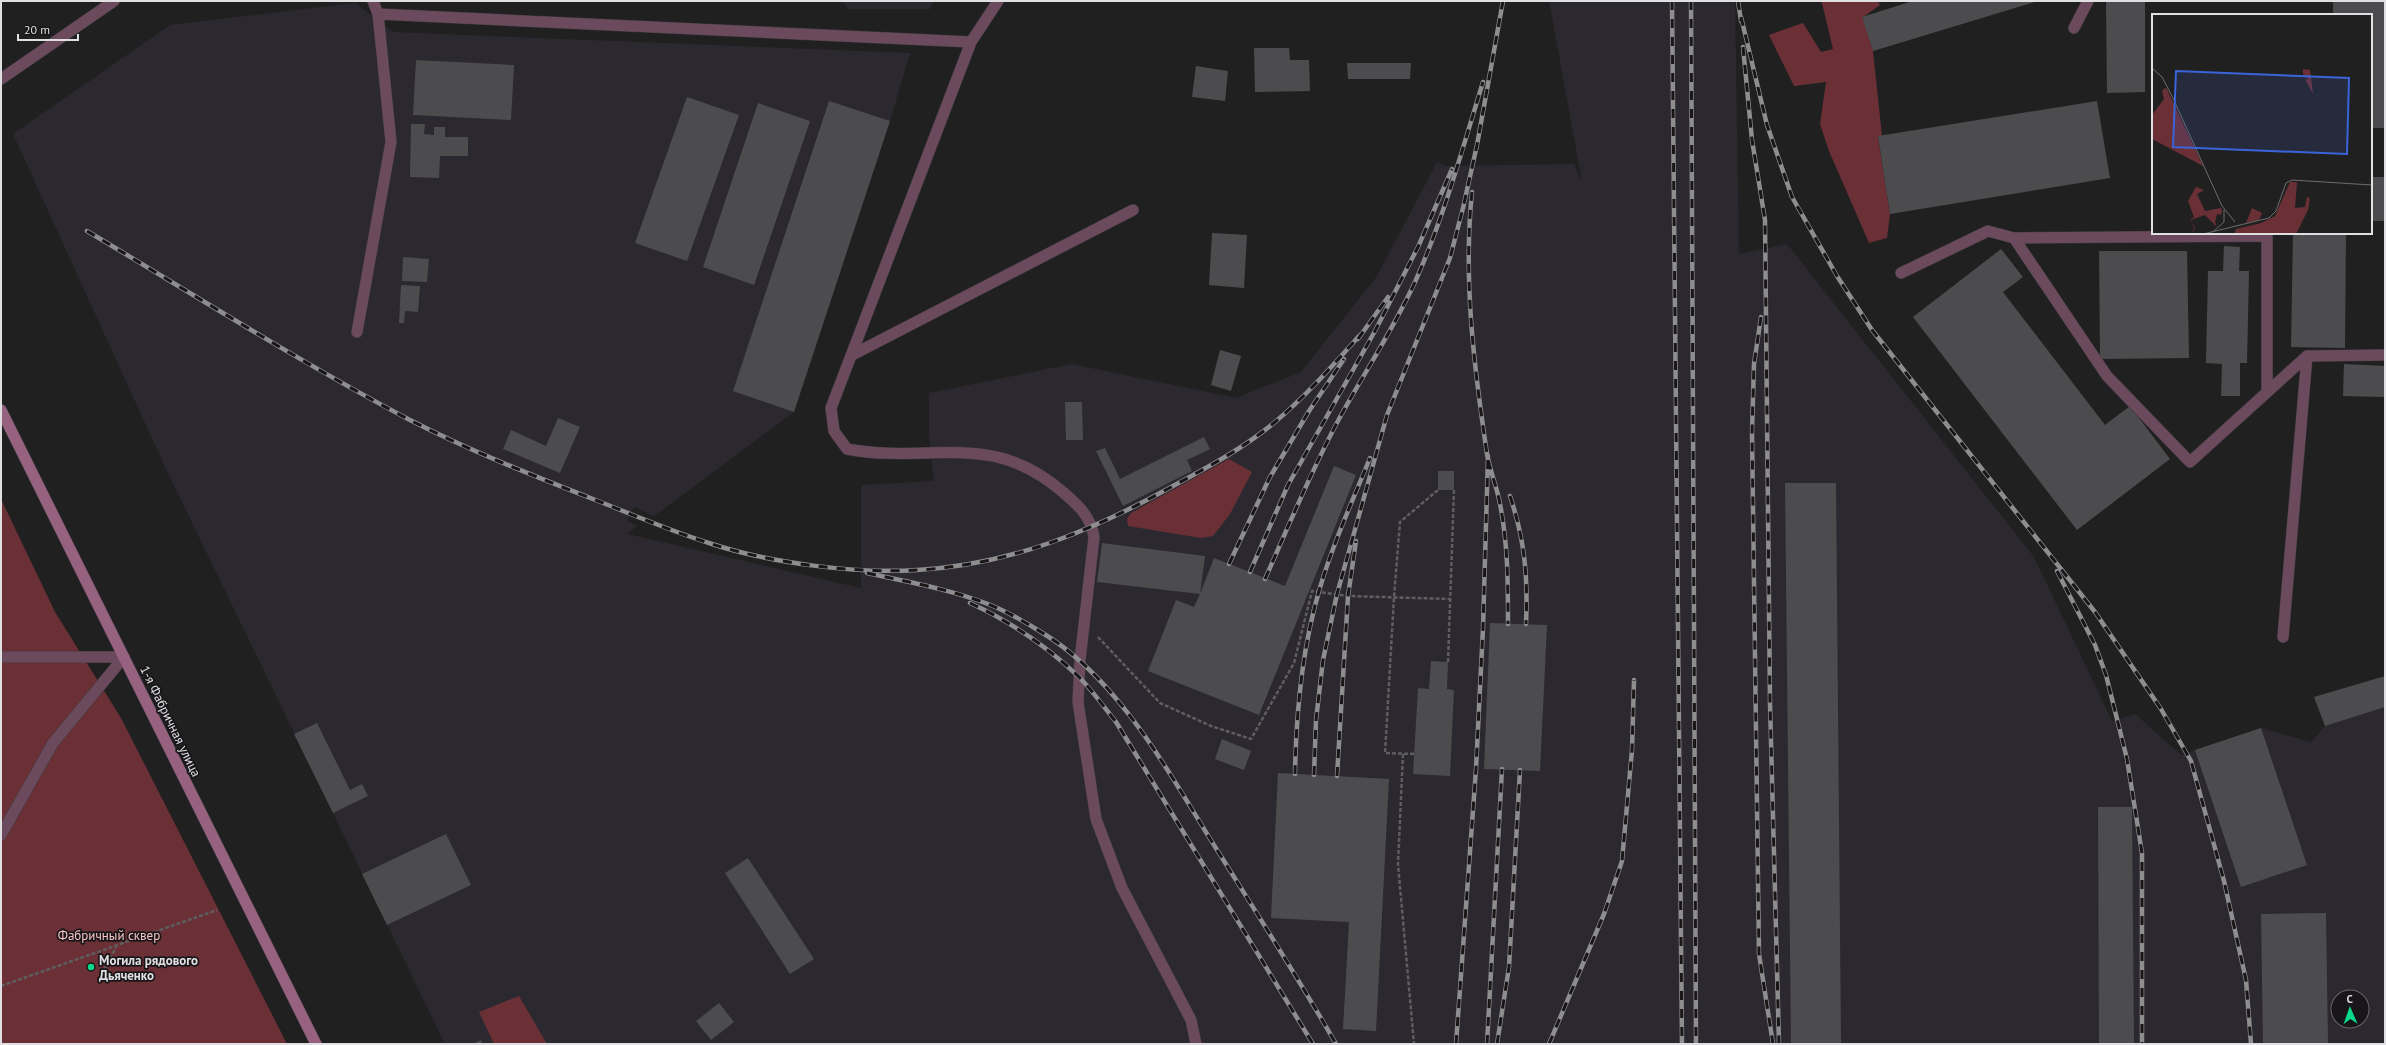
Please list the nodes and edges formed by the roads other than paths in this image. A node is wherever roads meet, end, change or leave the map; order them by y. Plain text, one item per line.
1 (373, 1) edge
2 (998, 1) edge
3 (2088, 1) edge
4 (107, 3) edge
5 (378, 14) junction
6 (2074, 28) dead end
7 (970, 42) junction
8 (1, 79) edge
9 (1133, 210) dead end
10 (2014, 238) junction
11 (1901, 273) dead end
12 (357, 332) dead end
13 (852, 355) junction
14 (2385, 355) edge
15 (2306, 356) junction
16 (2267, 392) junction
17 (1, 410) edge
18 (2283, 637) dead end
19 (1, 657) edge
20 (124, 658) junction
21 (1, 835) edge
22 (316, 1044) edge
23 (1196, 1044) edge

1 - 5 street
2 - 7 street
3 - 6 street
4 - 8 street
5 - 7 street
5 - 12 street
7 - 13 street
9 - 13 street
10 - 11 street
10 - 16 street
10 - 16 street
13 - 23 street
14 - 15 street
15 - 16 street
15 - 18 street
17 - 20 main road, 1-я Фабричная улица
19 - 20 street
20 - 21 street
20 - 22 main road, 1-я Фабричная улица

